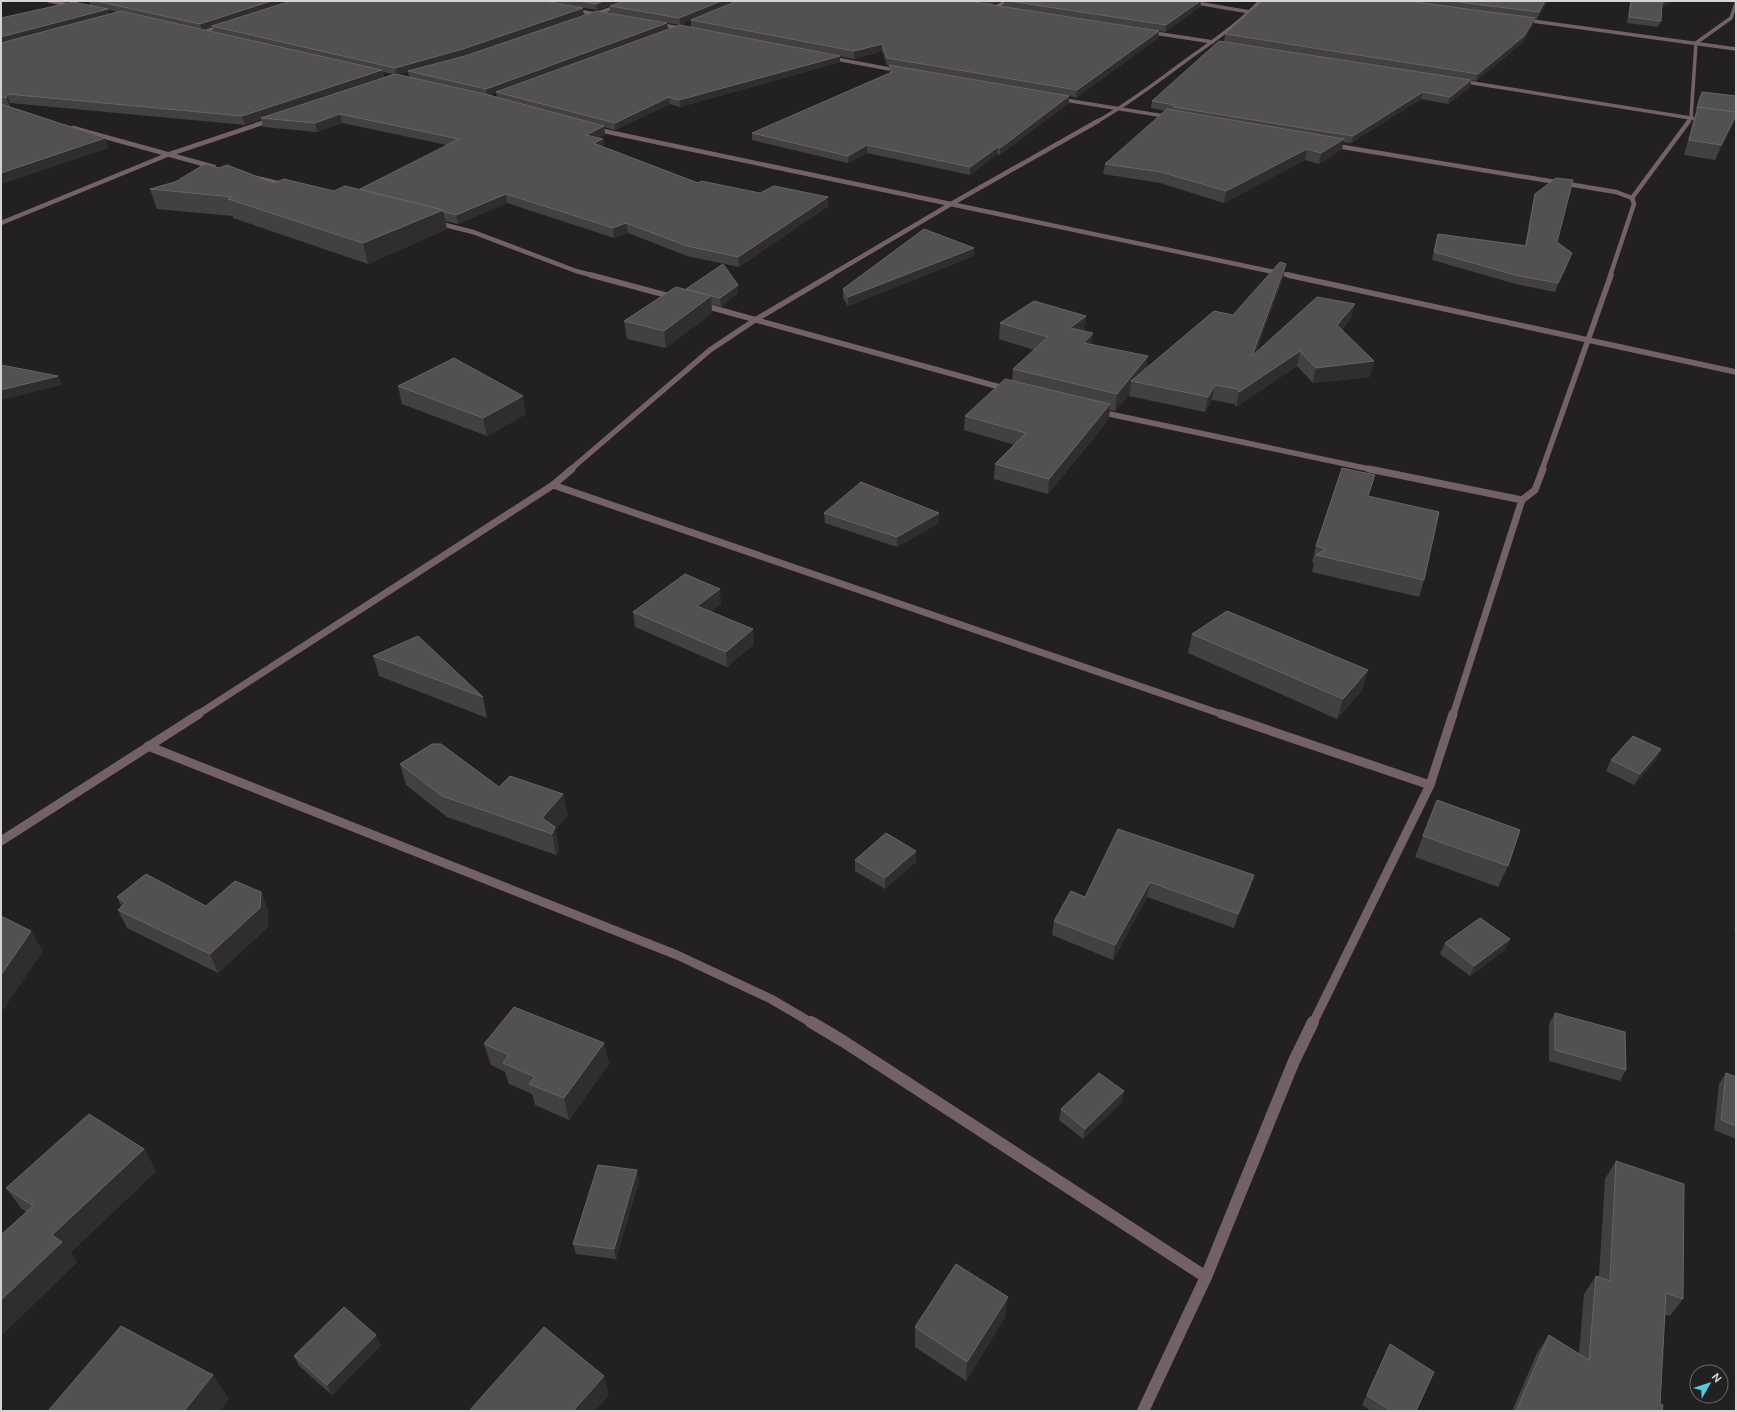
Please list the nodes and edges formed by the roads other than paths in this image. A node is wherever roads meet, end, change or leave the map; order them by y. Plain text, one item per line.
1 (49, 1) edge
2 (634, 1) edge
3 (1007, 1) edge
4 (1185, 1) edge
5 (1260, 1) edge
6 (1736, 3) edge
7 (79, 7) edge
8 (987, 7) edge
9 (564, 8) edge
10 (994, 8) junction
11 (1002, 9) edge
12 (1250, 12) junction
13 (596, 14) junction
14 (603, 15) edge
15 (581, 19) edge
16 (1522, 20) edge
17 (649, 23) edge
18 (228, 25) edge
19 (688, 27) edge
20 (221, 28) junction
21 (680, 28) junction
22 (673, 31) edge
23 (1142, 31) edge
24 (201, 34) junction
25 (208, 36) edge
26 (1212, 42) junction
27 (1220, 43) edge
28 (1696, 43) junction
29 (1736, 49) edge
30 (828, 58) edge
31 (905, 72) edge
32 (1456, 81) edge
33 (1050, 97) edge
34 (1120, 109) junction
35 (281, 117) edge
36 (1175, 118) edge
37 (1691, 118) junction
38 (1706, 120) edge
39 (69, 127) edge
40 (587, 128) edge
41 (1323, 143) edge
42 (167, 155) junction
43 (221, 169) edge
44 (251, 176) edge
45 (290, 186) edge
46 (1632, 198) junction
47 (951, 204) junction
48 (427, 220) edge
49 (1, 223) edge
50 (680, 299) edge
51 (695, 303) edge
52 (755, 320) junction
53 (1589, 341) junction
54 (1736, 372) edge
55 (1011, 390) edge
56 (1096, 411) edge
57 (553, 485) junction
58 (1522, 500) junction
59 (148, 746) junction
60 (1430, 785) junction
61 (1, 841) edge
62 (1206, 1277) junction
63 (1143, 1411) edge

1 - 7 street
2 - 13 street
3 - 10 street
4 - 12 street
5 - 12 street
6 - 28 street
8 - 10 street
9 - 13 street
10 - 11 street
12 - 26 street
13 - 14 street
13 - 15 street
16 - 28 street
17 - 21 street
18 - 20 street
19 - 21 street
20 - 24 street
20 - 24 street
21 - 22 street
23 - 26 street
24 - 25 street
26 - 27 street
26 - 34 street
28 - 29 street
28 - 37 street
30 - 31 street
32 - 37 street
33 - 34 street
34 - 36 street
34 - 47 street
35 - 42 street
37 - 38 street
37 - 46 street
39 - 42 street
40 - 47 street
41 - 46 street
42 - 43 street
42 - 49 street
44 - 45 street
46 - 53 street
47 - 52 street
47 - 53 street
48 - 50 street
51 - 52 street
52 - 55 street
52 - 57 street
53 - 54 street
53 - 58 street
56 - 58 street
57 - 59 street
57 - 60 street
58 - 60 street
59 - 61 street
59 - 62 street
60 - 62 street
62 - 63 street

